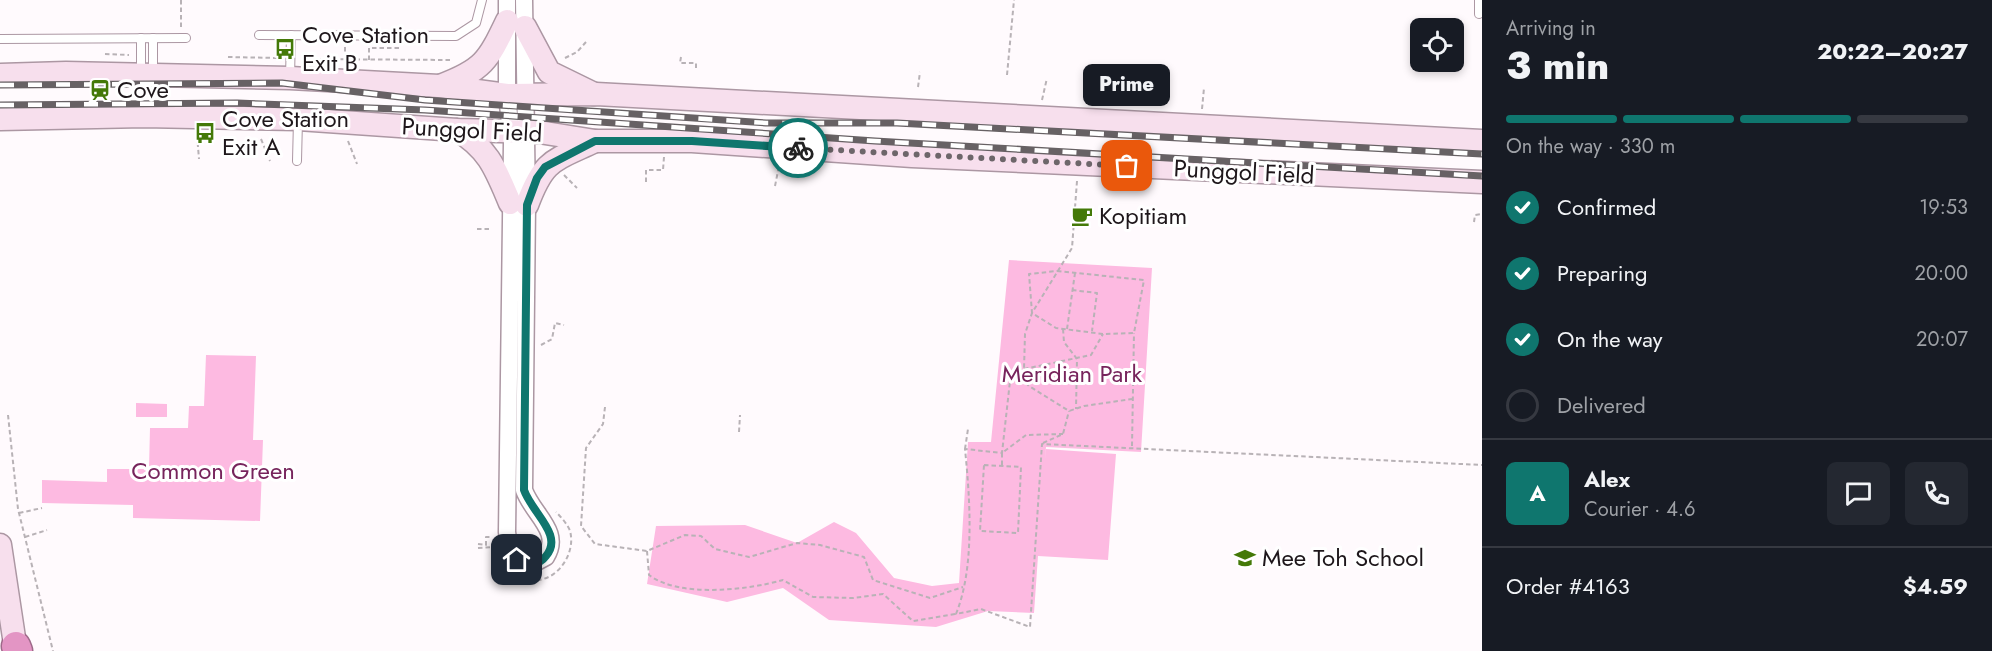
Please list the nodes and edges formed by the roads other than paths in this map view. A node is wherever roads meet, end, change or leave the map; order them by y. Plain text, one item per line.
1 (482, 0) edge
2 (524, 0) edge
3 (1479, 0) edge
4 (1479, 14) dead end
5 (513, 16) edge
6 (259, 35) dead end
7 (291, 35) junction
8 (141, 38) junction
9 (153, 38) junction
10 (184, 38) road end
11 (0, 39) edge
12 (145, 68) junction
13 (290, 68) junction
14 (0, 75) edge
15 (439, 86) junction
16 (596, 94) junction
17 (516, 96) junction
18 (298, 119) junction
19 (1, 120) edge
20 (457, 130) junction
21 (518, 131) junction
22 (595, 141) junction
23 (1482, 141) edge
24 (297, 161) dead end
25 (1482, 182) edge
26 (519, 204) junction
27 (0, 545) edge
28 (17, 649) edge

1 - 7 lane
2 - 5 street
3 - 4 lane
5 - 15 street
5 - 16 street
5 - 17 street
6 - 7 lane
7 - 13 lane
8 - 9 lane
8 - 11 lane
8 - 12 lane
9 - 10 lane
9 - 12 lane
12 - 13 street, Punggol Field
12 - 14 street, Punggol Field
13 - 15 street, Punggol Field
15 - 17 street, Punggol Field
16 - 17 street, Punggol Field
16 - 23 street, Punggol Field
17 - 21 street
18 - 19 street, Punggol Field
18 - 20 street, Punggol Field
18 - 24 lane
20 - 21 street, Punggol Field
20 - 26 street
21 - 22 street, Punggol Field
21 - 26 street
22 - 25 street, Punggol Field
22 - 26 street
26 - 26 street
27 - 28 street

